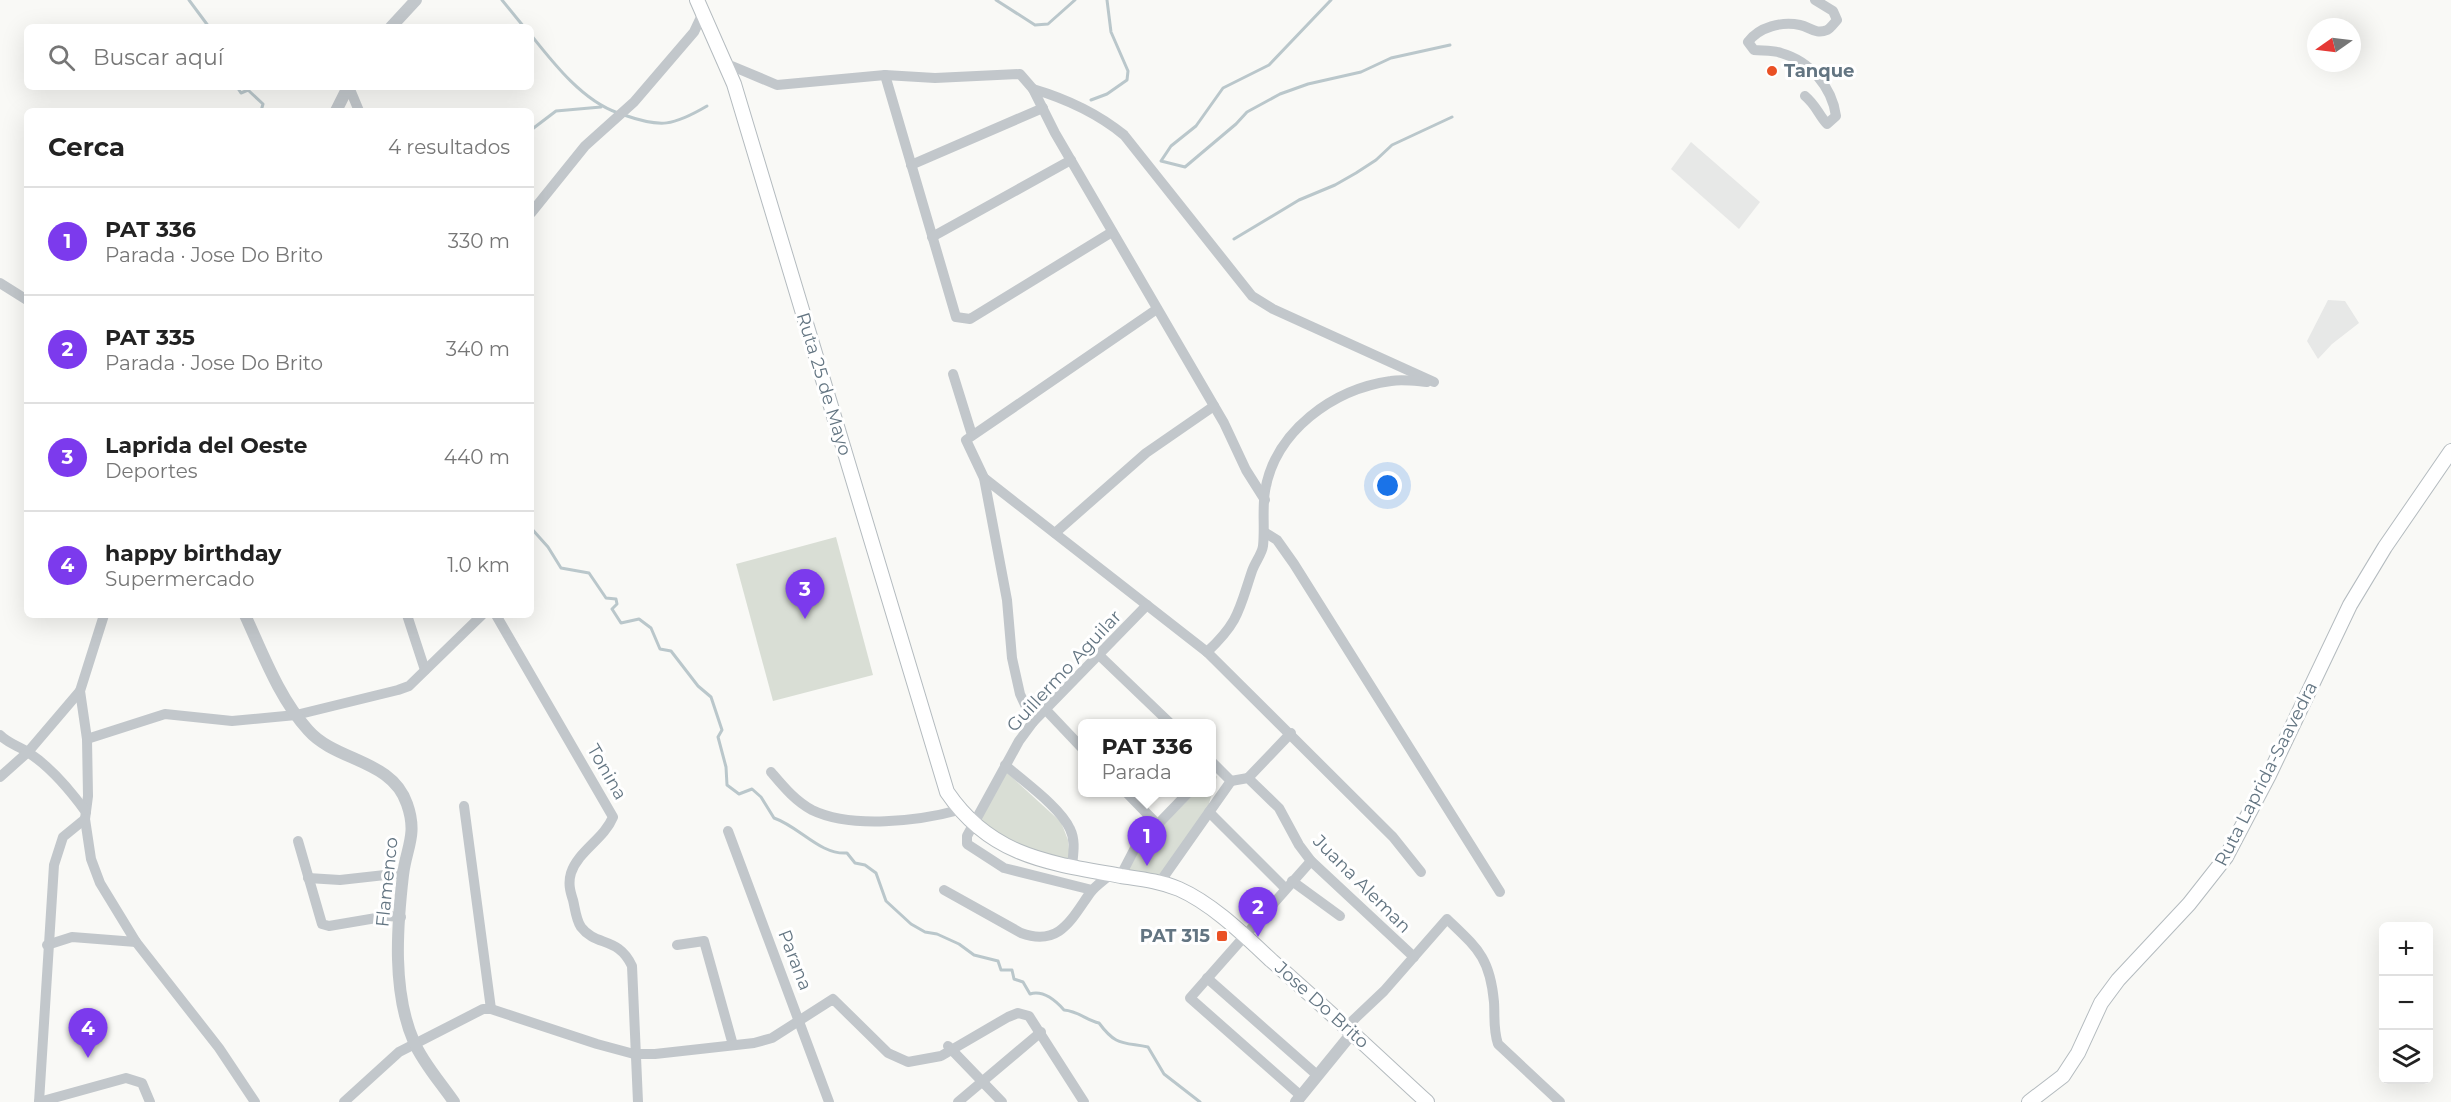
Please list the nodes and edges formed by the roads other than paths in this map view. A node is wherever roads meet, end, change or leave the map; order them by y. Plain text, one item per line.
1 (416, 0) edge
2 (1815, 0) edge
3 (700, 6) edge
4 (394, 24) edge
5 (727, 64) junction
6 (885, 75) junction
7 (1033, 89) junction
8 (347, 90) edge
9 (350, 90) edge
10 (1805, 96) dead end
11 (338, 108) edge
12 (358, 108) edge
13 (1043, 108) junction
14 (1071, 160) junction
15 (911, 165) junction
16 (534, 209) edge
17 (1112, 232) junction
18 (932, 237) junction
19 (0, 284) edge
20 (24, 298) edge
21 (1157, 309) junction
22 (953, 374) dead end
23 (1214, 406) junction
24 (972, 435) junction
25 (2451, 451) edge
26 (984, 478) junction
27 (1265, 500) junction
28 (1264, 532) junction
29 (1055, 533) junction
30 (1147, 605) junction
31 (103, 618) edge
32 (247, 618) edge
33 (408, 618) edge
34 (479, 618) edge
35 (498, 618) edge
36 (1207, 652) junction
37 (1100, 656) junction
38 (425, 670) junction
39 (80, 691) junction
40 (1046, 710) junction
41 (296, 715) junction
42 (1167, 719) edge
43 (1033, 722) junction
44 (1291, 733) junction
45 (0, 735) edge
46 (87, 739) junction
47 (1078, 743) edge
48 (28, 752) junction
49 (1005, 765) junction
50 (1216, 768) edge
51 (771, 772) dead end
52 (940, 772) joint
53 (0, 777) edge
54 (1248, 778) junction
55 (1231, 781) junction
56 (1131, 797) edge
57 (1184, 797) edge
58 (464, 806) dead end
59 (959, 810) junction
60 (1209, 812) junction
61 (85, 815) junction
62 (972, 824) junction
63 (1158, 825) junction
64 (728, 831) dead end
65 (298, 840) dead end
66 (1311, 861) junction
67 (1072, 867) junction
68 (1421, 872) dead end
69 (403, 873) junction
70 (1116, 875) junction
71 (308, 878) junction
72 (1160, 882) junction
73 (1288, 885) junction
74 (944, 890) dead end
75 (1092, 890) junction
76 (1500, 892) dead end
77 (1340, 916) dead end
78 (401, 917) junction
79 (1244, 935) junction
80 (136, 942) junction
81 (47, 945) junction
82 (677, 945) dead end
83 (1414, 957) junction
84 (1207, 978) junction
85 (491, 1010) junction
86 (801, 1021) junction
87 (1350, 1029) junction
88 (1041, 1032) junction
89 (414, 1043) junction
90 (733, 1045) junction
91 (950, 1048) junction
92 (634, 1054) junction
93 (1317, 1075) junction
94 (983, 1081) junction
95 (997, 1099) edge
96 (1298, 1099) edge
97 (1078, 1100) edge
98 (39, 1102) edge
99 (150, 1102) edge
100 (255, 1102) edge
101 (344, 1102) edge
102 (454, 1102) edge
103 (638, 1102) edge
104 (829, 1102) edge
105 (957, 1102) edge
106 (1427, 1102) edge
107 (1560, 1102) edge
108 (2029, 1102) edge

1 - 4 street
2 - 10 street
3 - 5 main road, Ruta 25 de Mayo
3 - 16 street
5 - 6 street
5 - 52 main road, Ruta 25 de Mayo
6 - 7 street
6 - 15 street
7 - 13 street
7 - 27 street
8 - 11 street
9 - 12 street
13 - 14 street
13 - 15 street
14 - 17 street
14 - 18 street
15 - 18 street
17 - 18 street
17 - 21 street
19 - 20 street
21 - 23 street
21 - 24 street
22 - 24 street
23 - 27 street
23 - 29 street
24 - 26 street
25 - 108 main road, Ruta Laprida-Saavedra
26 - 29 street
26 - 43 street
27 - 28 street
28 - 36 street
28 - 76 street
29 - 30 street
30 - 36 street
30 - 37 street, Guillermo Aguilar
31 - 39 street
32 - 41 street, Flamenco
33 - 38 street
34 - 38 street
35 - 92 street, Tonina
36 - 44 street
37 - 40 street, Guillermo Aguilar
37 - 42 street
38 - 41 street
39 - 46 street
39 - 48 street
40 - 43 street, Guillermo Aguilar
40 - 47 street
41 - 46 street
41 - 69 street, Flamenco
43 - 49 street, Guillermo Aguilar
44 - 54 street
44 - 68 street
45 - 48 street
46 - 61 street
48 - 53 street
48 - 61 street
49 - 62 street, Guillermo Aguilar
49 - 67 street
50 - 55 street
51 - 59 street
52 - 59 main road, Jose Do Brito
54 - 55 street
54 - 66 street, Juana Aleman
55 - 60 street
56 - 63 street
57 - 63 street
58 - 85 street
59 - 62 main road, Jose Do Brito
60 - 72 street
60 - 73 street
61 - 80 street
61 - 81 street
62 - 67 main road, Jose Do Brito
62 - 75 street
63 - 70 street
64 - 86 street, Parana
65 - 71 street
66 - 73 street
66 - 83 street, Juana Aleman
67 - 70 main road, Jose Do Brito
69 - 71 street
69 - 78 street, Flamenco
70 - 72 main road, Jose Do Brito
70 - 75 street
71 - 78 street
72 - 79 main road, Jose Do Brito
73 - 77 street
73 - 79 street
74 - 75 street
78 - 89 street, Flamenco
79 - 84 street
79 - 87 main road, Jose Do Brito
80 - 81 street
80 - 100 street
81 - 98 street
82 - 90 street
83 - 87 street
83 - 107 street
84 - 93 street
84 - 96 street
85 - 89 street
85 - 92 street
86 - 90 street
86 - 91 street
86 - 104 street, Parana
87 - 93 street
87 - 106 main road, Jose Do Brito
88 - 91 street
88 - 94 street
88 - 97 street
89 - 101 street
89 - 102 street, Flamenco
90 - 92 street
91 - 94 street
92 - 103 street, Tonina
93 - 96 street
94 - 95 street
94 - 105 street
98 - 99 street

